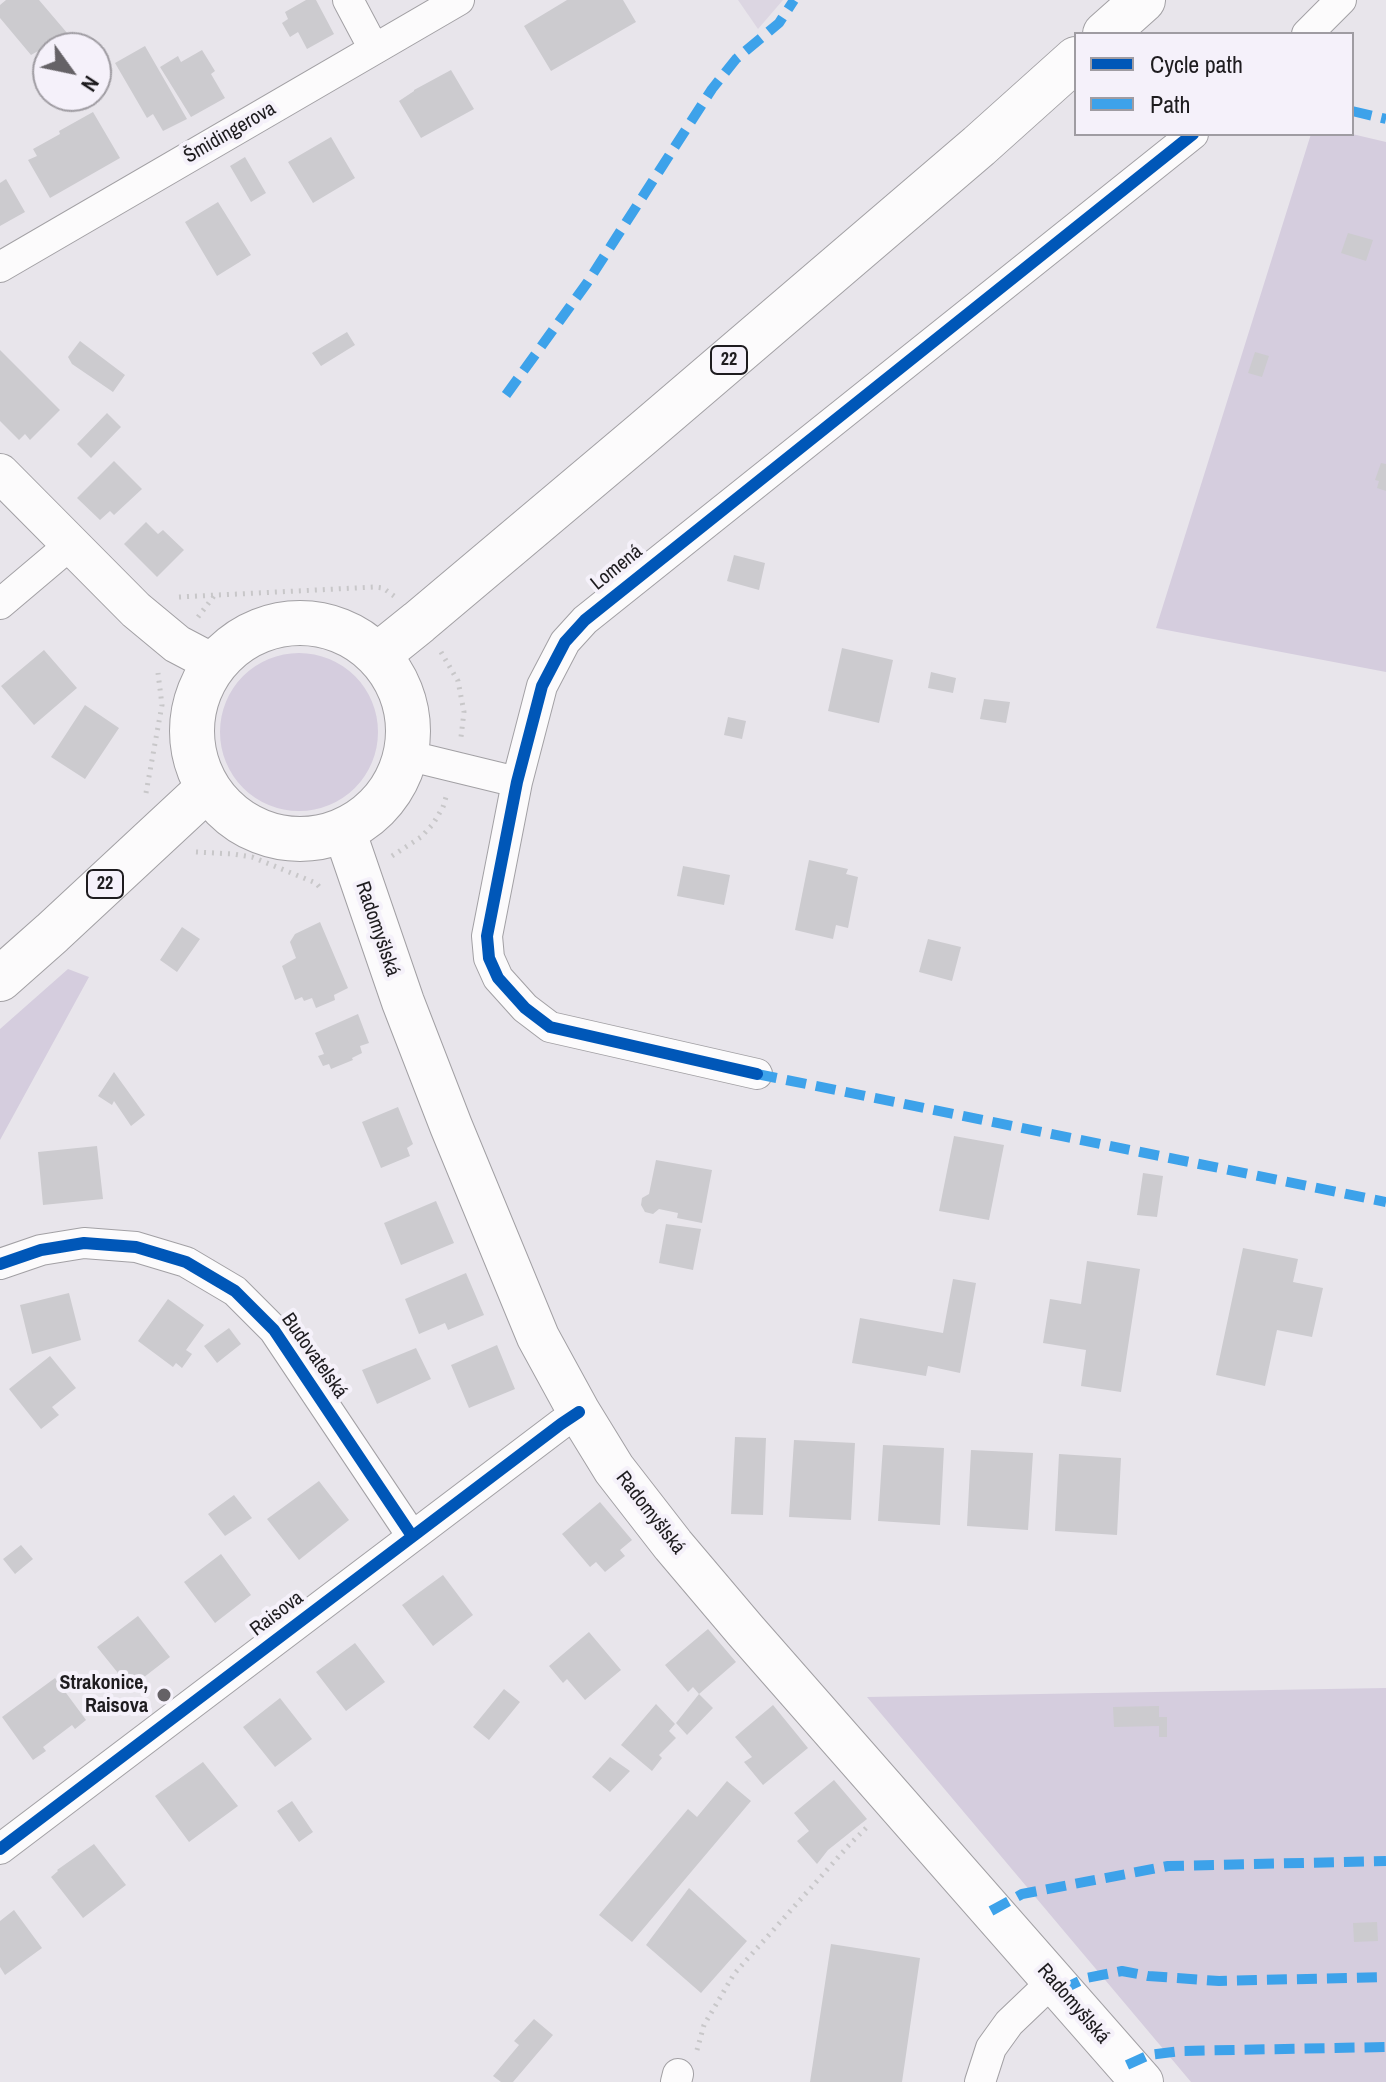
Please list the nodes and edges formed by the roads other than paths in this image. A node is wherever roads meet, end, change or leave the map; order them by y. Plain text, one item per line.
1 (348, 0) edge
2 (459, 0) edge
3 (1143, 0) edge
4 (1341, 0) edge
5 (1107, 32) edge
6 (1309, 32) edge
7 (374, 49) junction
8 (1074, 61) edge
9 (1190, 136) edge
10 (0, 267) edge
11 (0, 473) edge
12 (71, 544) junction
13 (0, 604) edge
14 (378, 655) junction
15 (215, 664) junction
16 (406, 755) junction
17 (517, 782) junction
18 (208, 788) junction
19 (344, 830) junction
20 (0, 979) edge
21 (757, 1074) dead end
22 (0, 1264) edge
23 (579, 1412) junction
24 (412, 1536) junction
25 (0, 1849) edge
26 (1053, 1981) junction
27 (980, 2082) edge
28 (1142, 2082) edge

1 - 7 street
2 - 7 street, Šmidingerova
3 - 5 main road
4 - 6 street
7 - 10 street, Šmidingerova
8 - 14 main road, 22
9 - 17 street, Lomená
11 - 12 street
12 - 13 street
12 - 15 street
14 - 15 main road
14 - 16 main road
15 - 18 main road
16 - 17 street
16 - 19 main road
17 - 21 street, Lomená
18 - 19 main road
18 - 20 main road, 22
19 - 23 main road, Radomyšlská
22 - 24 street, Budovatelská
23 - 24 street, Raisova
23 - 26 main road, Radomyšlská
24 - 25 street, Raisova
26 - 27 street
26 - 28 main road, Radomyšlská

